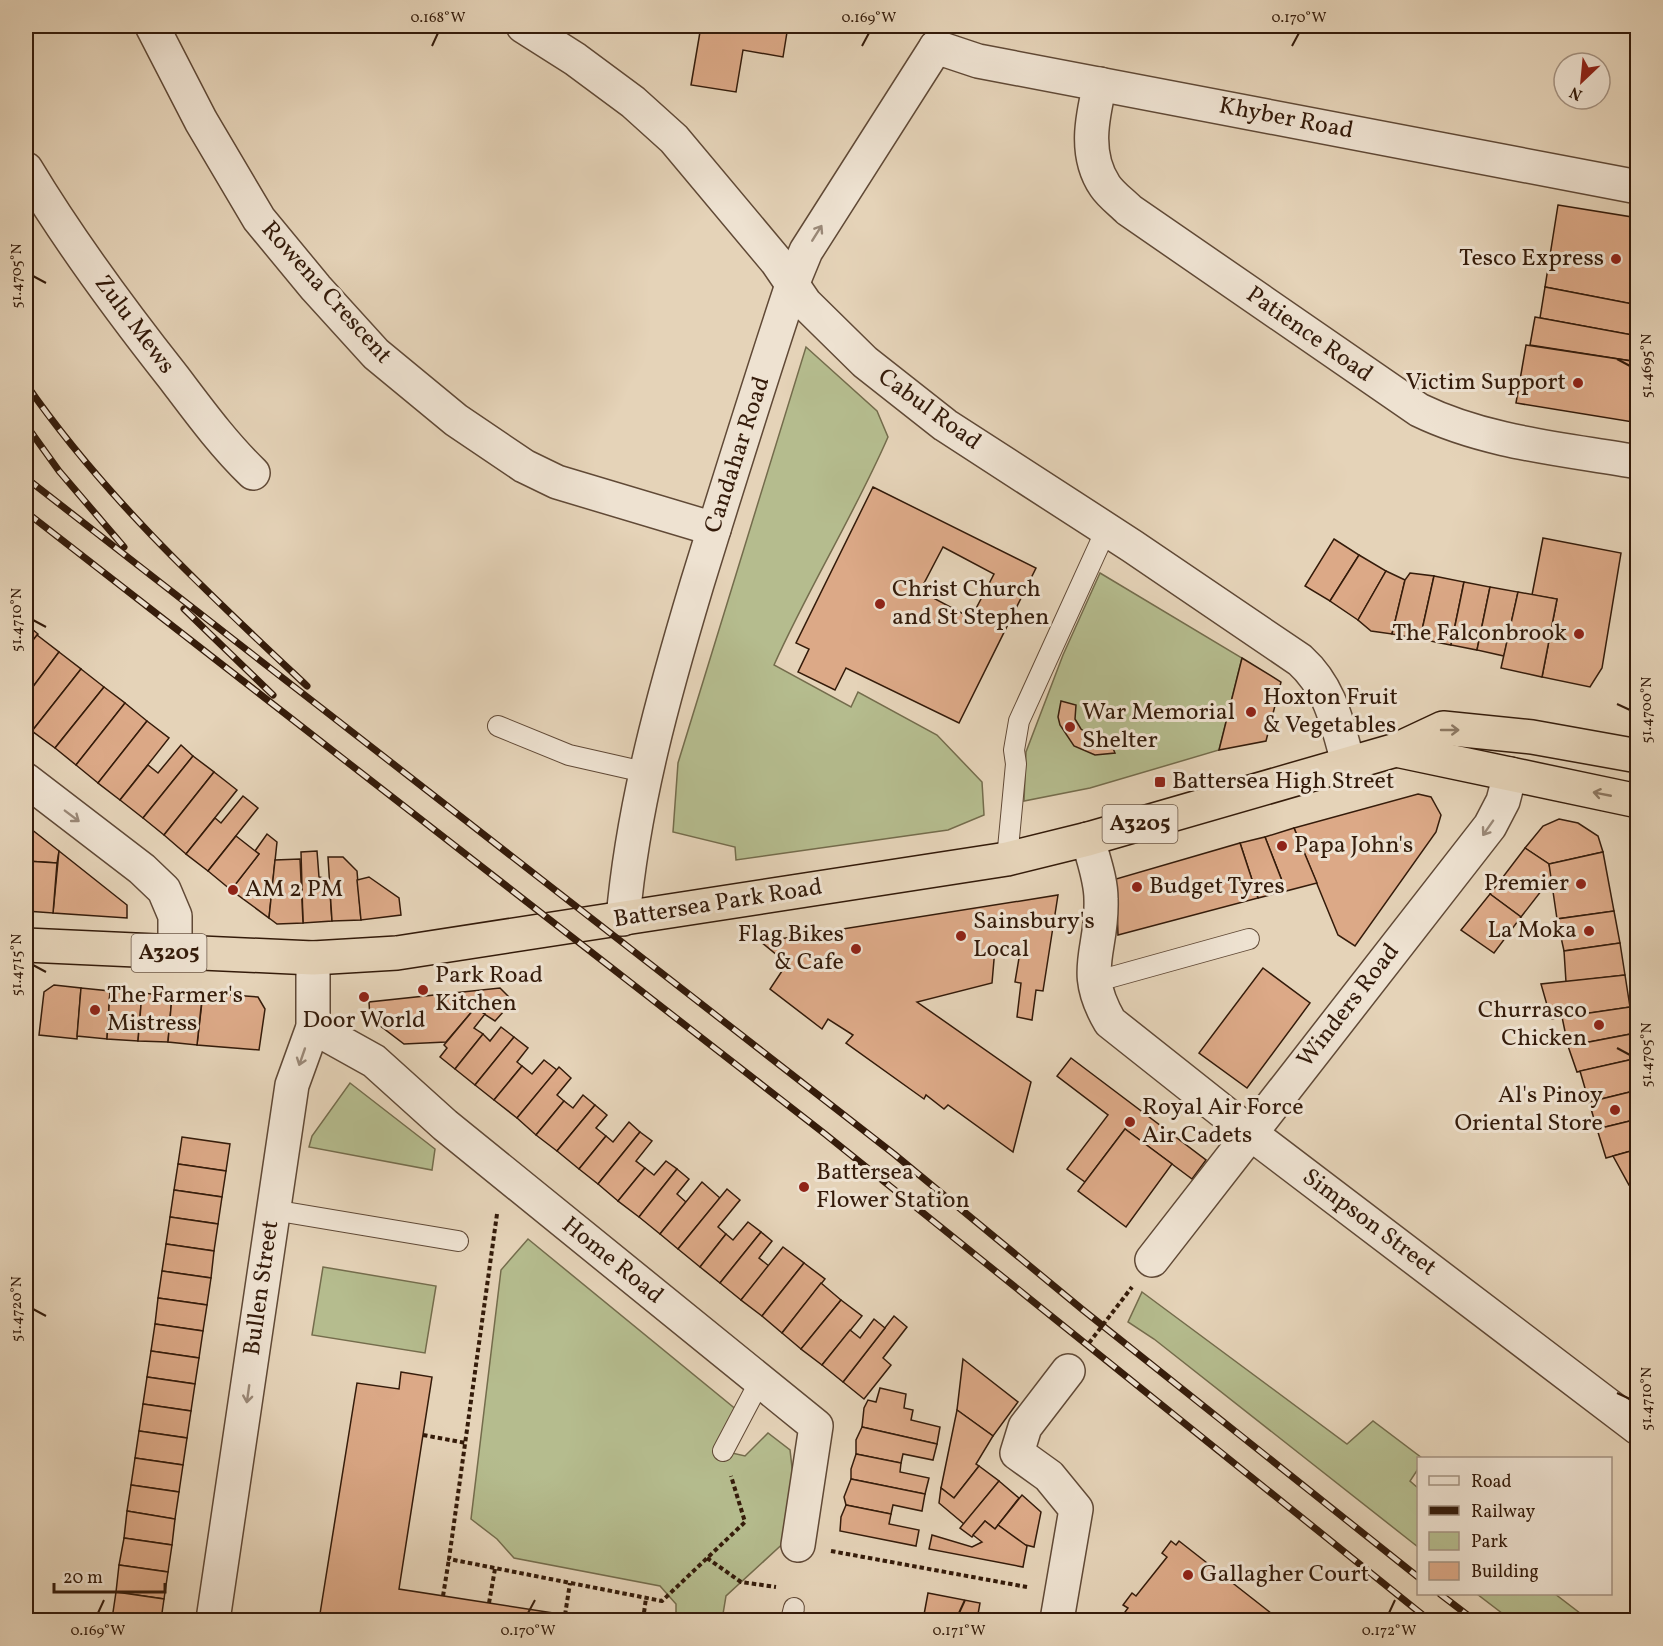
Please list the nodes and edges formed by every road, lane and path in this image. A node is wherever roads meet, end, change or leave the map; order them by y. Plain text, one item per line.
1 (152, 26) edge
2 (523, 26) edge
3 (933, 36) edge
4 (1100, 84) junction
5 (26, 169) edge
6 (1638, 187) edge
7 (792, 285) junction
8 (1638, 462) edge
9 (253, 473) dead end
10 (714, 529) junction
11 (1106, 530) junction
12 (498, 726) dead end
13 (1396, 750) junction
14 (1638, 756) edge
15 (1348, 762) junction
16 (644, 772) junction
17 (1510, 774) junction
18 (26, 780) edge
19 (1638, 801) edge
20 (1088, 839) junction
21 (1007, 859) junction
22 (623, 919) junction
23 (1249, 939) dead end
24 (26, 945) edge
25 (175, 954) junction
26 (313, 958) junction
27 (1094, 982) junction
28 (313, 1027) junction
29 (1250, 1132) junction
30 (502, 1172) junction
31 (273, 1210) junction
32 (458, 1241) dead end
33 (1152, 1260) joint
34 (1068, 1371) joint
35 (760, 1382) junction
36 (1638, 1428) edge
37 (423, 1435) dead end
38 (466, 1443) junction
39 (723, 1451) joint
40 (798, 1545) joint
41 (707, 1558) junction
42 (449, 1559) junction
43 (495, 1569) junction
44 (570, 1583) junction
45 (443, 1596) dead end
46 (646, 1598) junction
47 (489, 1603) dead end
48 (1061, 1613) edge
49 (792, 1614) edge
50 (565, 1615) dead end
51 (213, 1620) edge
52 (643, 1620) edge

1 - 10 street, Rowena Crescent
2 - 7 street, Cabul Road
3 - 4 street, Khyber Road
7 -> 3 street, Candahar Road
4 - 6 street, Khyber Road
4 - 8 street, Patience Road
5 - 9 street, Zulu Mews
7 - 10 street, Candahar Road
7 - 11 street, Cabul Road
10 - 16 street, Candahar Road
11 - 15 street, Cabul Road
11 - 21 lane
12 - 16 lane
13 -> 14 highway, Battersea Park Road / A3205
13 - 15 highway, Battersea Park Road / A3205
13 - 17 highway, Battersea Park Road / A3205
15 - 20 highway, Battersea Park Road / A3205
16 - 22 street, Candahar Road
19 -> 17 highway, Battersea Park Road / A3205
17 -> 29 street, Winders Road
18 -> 25 street
20 - 21 highway, Battersea Park Road / A3205
20 - 27 street, Simpson Street
21 - 22 highway, Battersea Park Road / A3205
22 - 26 highway, Battersea Park Road / A3205
23 - 27 lane
24 - 25 highway, Battersea Park Road / A3205
25 - 26 highway, Battersea Park Road / A3205
26 - 28 street, Bullen Street
27 - 29 street, Simpson Street
28 - 30 street, Home Road
28 -> 31 street, Bullen Street
29 - 33 street, Winders Road
29 - 36 street, Simpson Street
30 - 35 street, Home Road
30 - 38 path
31 - 32 lane
31 -> 51 street, Bullen Street
33 - 34 path
34 - 48 street
35 - 39 lane
35 - 40 street, Home Road
37 - 38 path
38 - 42 path
39 - 41 path
40 - 48 path
41 - 46 path
41 - 49 path
42 - 43 path
42 - 45 path
43 - 44 path
43 - 47 path
44 - 46 path
44 - 50 path
46 - 52 path

